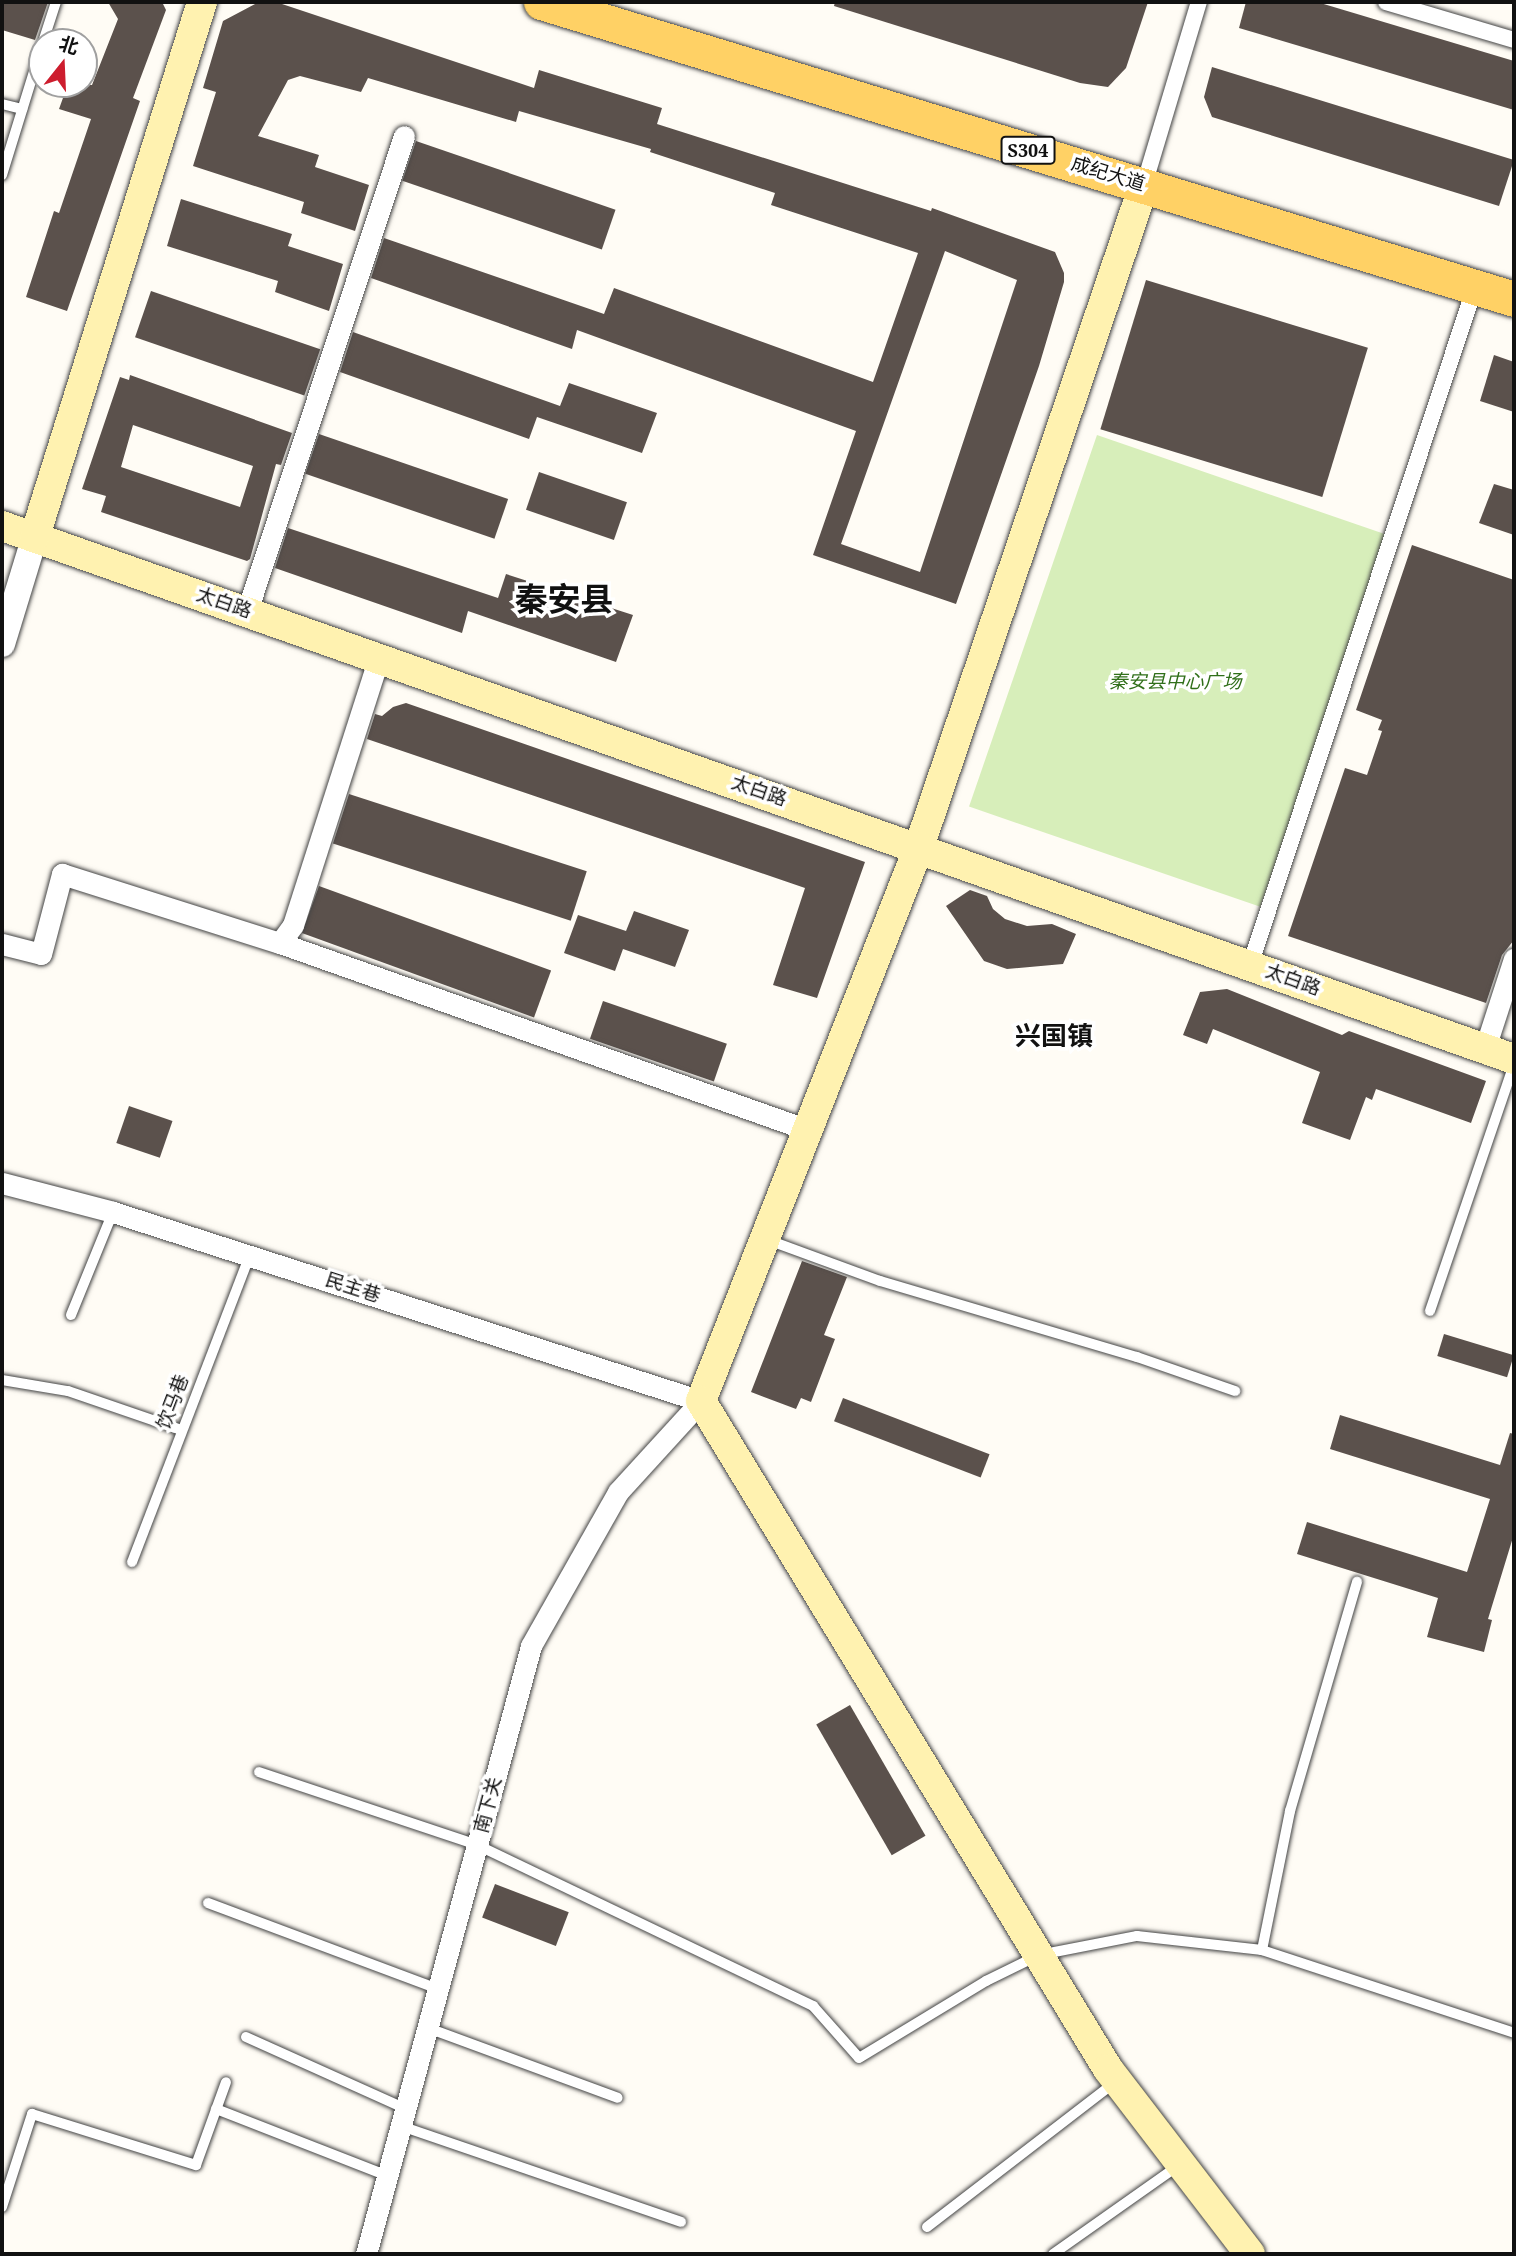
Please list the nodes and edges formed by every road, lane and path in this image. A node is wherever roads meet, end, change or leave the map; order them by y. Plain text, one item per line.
1 (56, 2) edge
2 (202, 2) edge
3 (541, 2) edge
4 (1199, 2) edge
5 (1386, 2) edge
6 (48, 28) edge
7 (1514, 40) edge
8 (28, 90) edge
9 (2, 104) edge
10 (22, 109) junction
11 (404, 136) dead end
12 (2, 174) edge
13 (1144, 185) junction
14 (1475, 287) junction
15 (1514, 299) edge
16 (2, 526) edge
17 (35, 536) junction
18 (247, 611) junction
19 (2, 644) edge
20 (379, 657) junction
21 (919, 847) junction
22 (280, 943) junction
23 (2, 944) edge
24 (1514, 959) edge
25 (1250, 965) junction
26 (1485, 1048) junction
27 (1514, 1061) edge
28 (808, 1130) junction
29 (2, 1183) edge
30 (113, 1212) junction
31 (765, 1239) junction
32 (250, 1255) junction
33 (1430, 1311) dead end
34 (71, 1314) dead end
35 (2, 1380) edge
36 (1235, 1391) dead end
37 (701, 1401) junction
38 (181, 1430) junction
39 (132, 1562) dead end
40 (1357, 1582) dead end
41 (259, 1772) dead end
42 (477, 1845) junction
43 (208, 1903) dead end
44 (1262, 1950) junction
45 (1039, 1955) junction
46 (438, 1989) junction
47 (428, 2028) junction
48 (1514, 2033) edge
49 (246, 2037) dead end
50 (1117, 2080) junction
51 (226, 2081) dead end
52 (618, 2098) dead end
53 (216, 2109) junction
54 (403, 2118) junction
55 (1181, 2164) junction
56 (388, 2176) junction
57 (2, 2207) edge
58 (681, 2222) dead end
59 (926, 2227) dead end
60 (366, 2254) edge
61 (1053, 2254) edge
62 (1250, 2254) edge

1 - 6 lane
2 - 17 main road
3 - 13 main road, 成纪大道 / S304
4 - 13 street
5 - 7 street
8 - 10 lane
9 - 10 lane
10 - 12 lane
11 - 18 street
13 - 14 main road, 成纪大道 / S304
13 - 21 main road
14 - 15 main road, 成纪大道 / S304
14 - 25 street
16 - 17 main road, 太白路
17 - 18 main road, 太白路
17 - 19 street
18 - 20 main road, 太白路
20 - 21 main road, 太白路
20 - 22 street
21 - 25 main road, 太白路
21 - 28 main road
22 - 23 street
22 - 28 street
24 - 26 street
25 - 26 main road, 太白路
26 - 27 main road, 太白路
27 - 33 lane
28 - 31 main road
29 - 30 street, 民主巷
30 - 32 street, 民主巷
30 - 34 lane
31 - 36 lane
31 - 37 main road
32 - 37 street, 民主巷
32 - 38 lane, 饮马巷
35 - 38 lane
37 - 42 street, 南下关
37 - 45 main road
38 - 39 lane, 饮马巷
40 - 44 lane
41 - 42 lane
42 - 45 lane
42 - 46 street, 南下关
43 - 46 lane
44 - 45 lane
44 - 48 lane
45 - 50 main road
46 - 47 street, 南下关
47 - 52 lane
47 - 54 street, 南下关
49 - 54 lane
50 - 55 main road
50 - 59 lane
51 - 53 lane
53 - 56 lane
53 - 57 lane
54 - 56 street, 南下关
54 - 58 lane
55 - 61 lane
55 - 62 main road
56 - 60 street, 南下关

